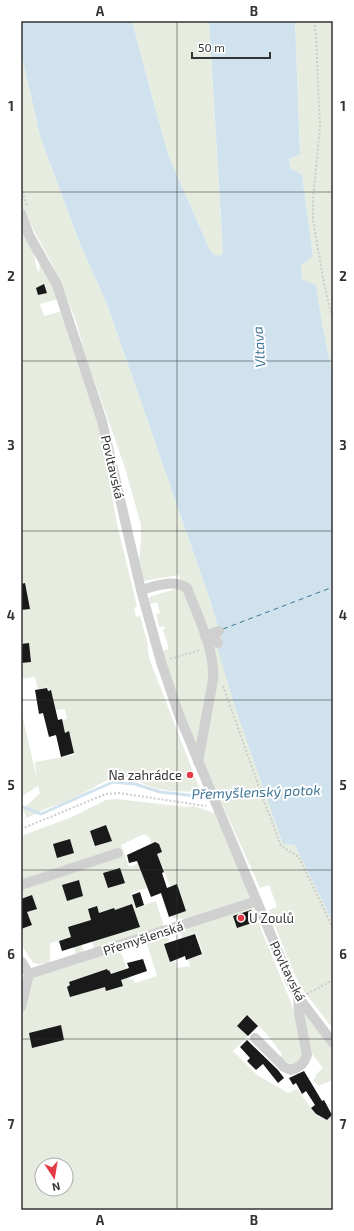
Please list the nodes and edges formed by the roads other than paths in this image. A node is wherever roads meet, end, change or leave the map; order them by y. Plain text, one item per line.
1 (21, 213) edge
2 (141, 590) junction
3 (198, 762) junction
4 (118, 854) dead end
5 (21, 885) edge
6 (257, 901) junction
7 (21, 961) edge
8 (28, 974) junction
9 (299, 998) junction
10 (21, 1007) edge
11 (255, 1038) dead end
12 (333, 1043) edge

1 - 2 street, Povltavská
2 - 3 street, Povltavská
2 - 3 street
3 - 6 street, Povltavská
4 - 5 street
6 - 8 street, Přemyšlenská
6 - 9 street, Povltavská
7 - 8 street
8 - 10 street
9 - 11 street
9 - 12 street, Povltavská

